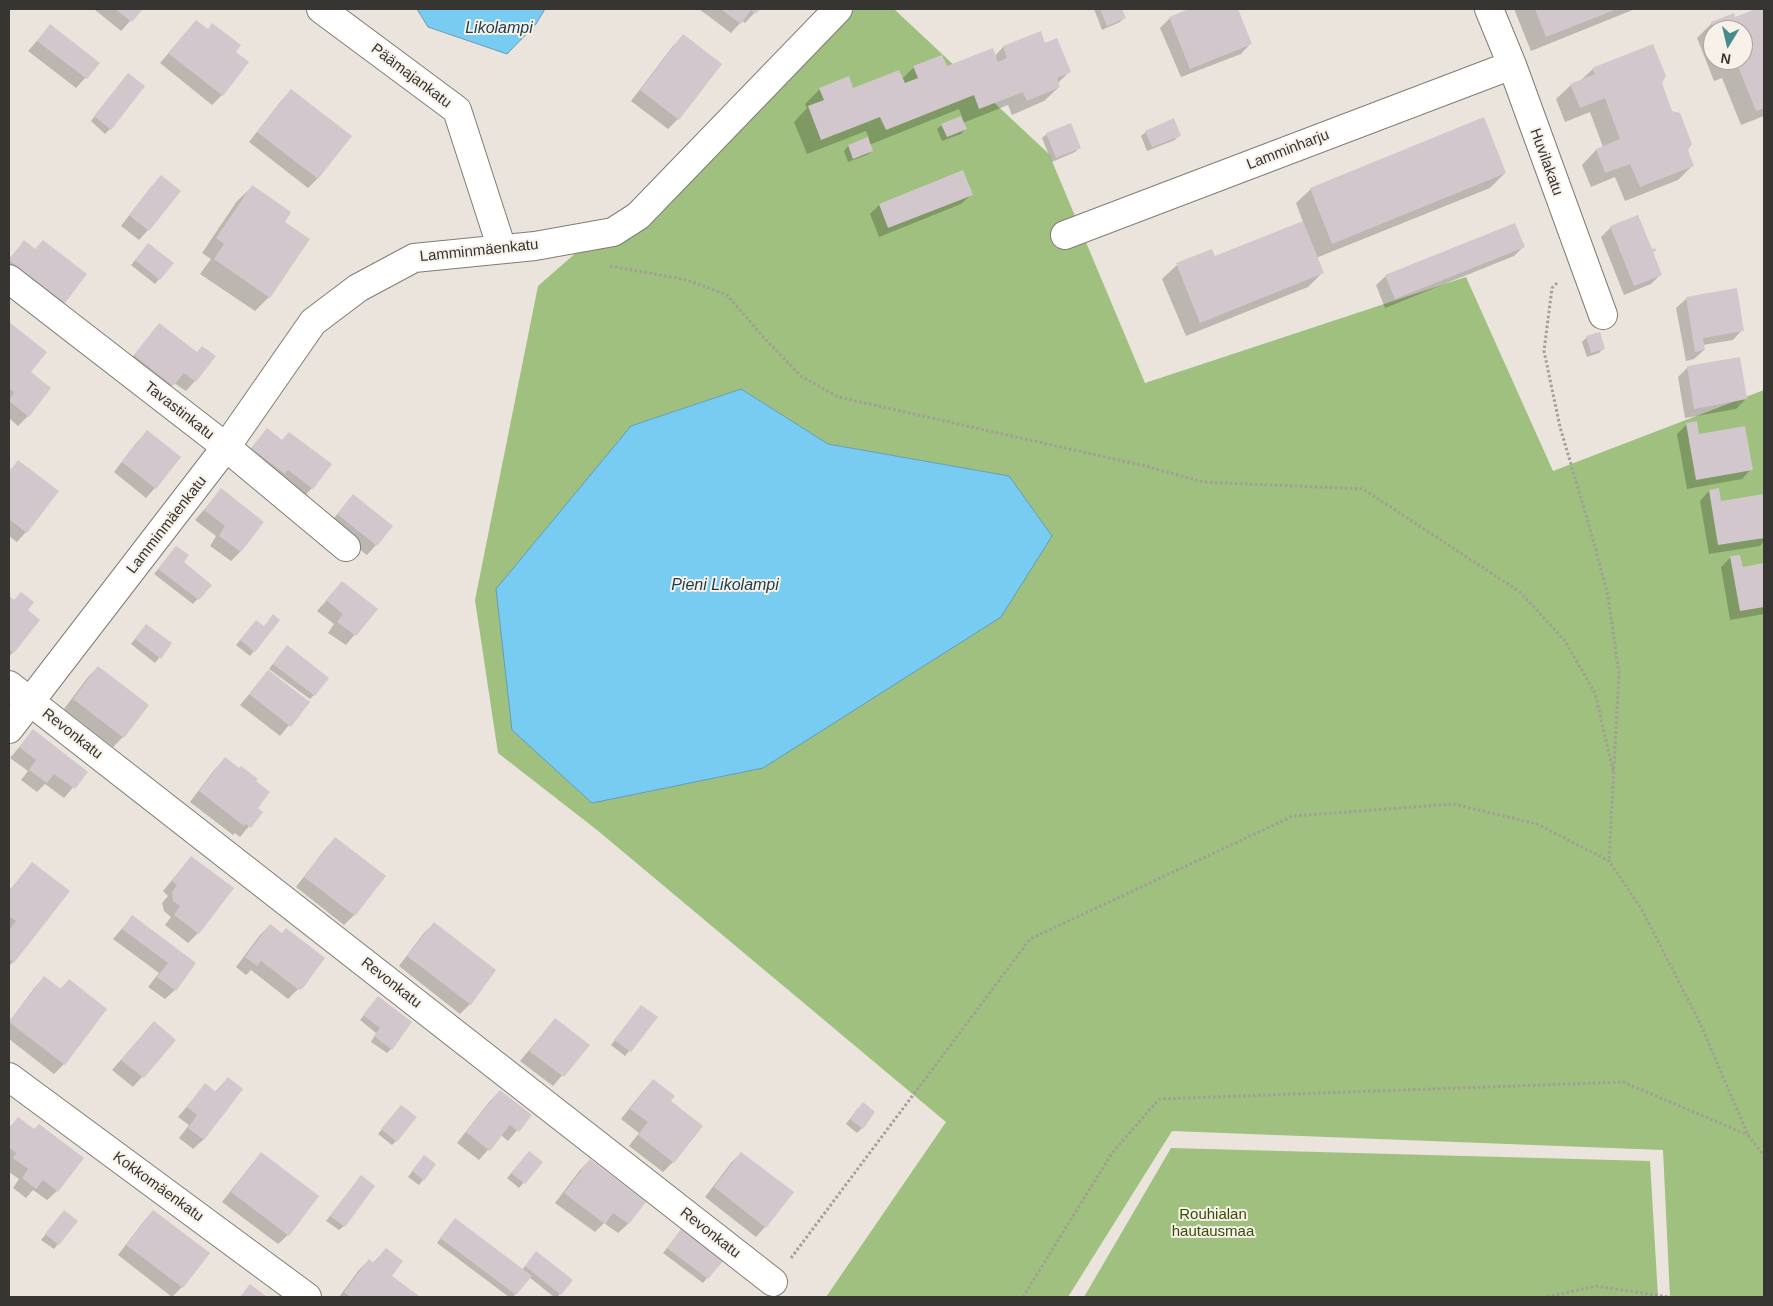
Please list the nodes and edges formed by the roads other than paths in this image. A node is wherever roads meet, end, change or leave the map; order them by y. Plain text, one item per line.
1 (321, 9) edge
2 (838, 9) edge
3 (1489, 9) edge
4 (1512, 65) junction
5 (1065, 235) dead end
6 (502, 249) junction
7 (9, 279) edge
8 (1603, 315) dead end
9 (226, 447) junction
10 (346, 547) dead end
11 (9, 684) edge
12 (30, 701) junction
13 (9, 729) edge
14 (9, 1077) edge
15 (773, 1282) road end
16 (307, 1297) edge

1 - 6 street, Päämajankatu
2 - 6 street, Lamminmäenkatu
3 - 4 street, Huvilakatu
4 - 5 street, Lamminharju
4 - 8 street, Huvilakatu
6 - 9 street, Lamminmäenkatu
7 - 9 street, Tavastinkatu
9 - 10 street, Tavastinkatu
9 - 12 street, Lamminmäenkatu
11 - 12 street, Revonkatu
12 - 13 street, Lamminmäenkatu
12 - 15 street, Revonkatu
14 - 16 street, Kokkomäenkatu

